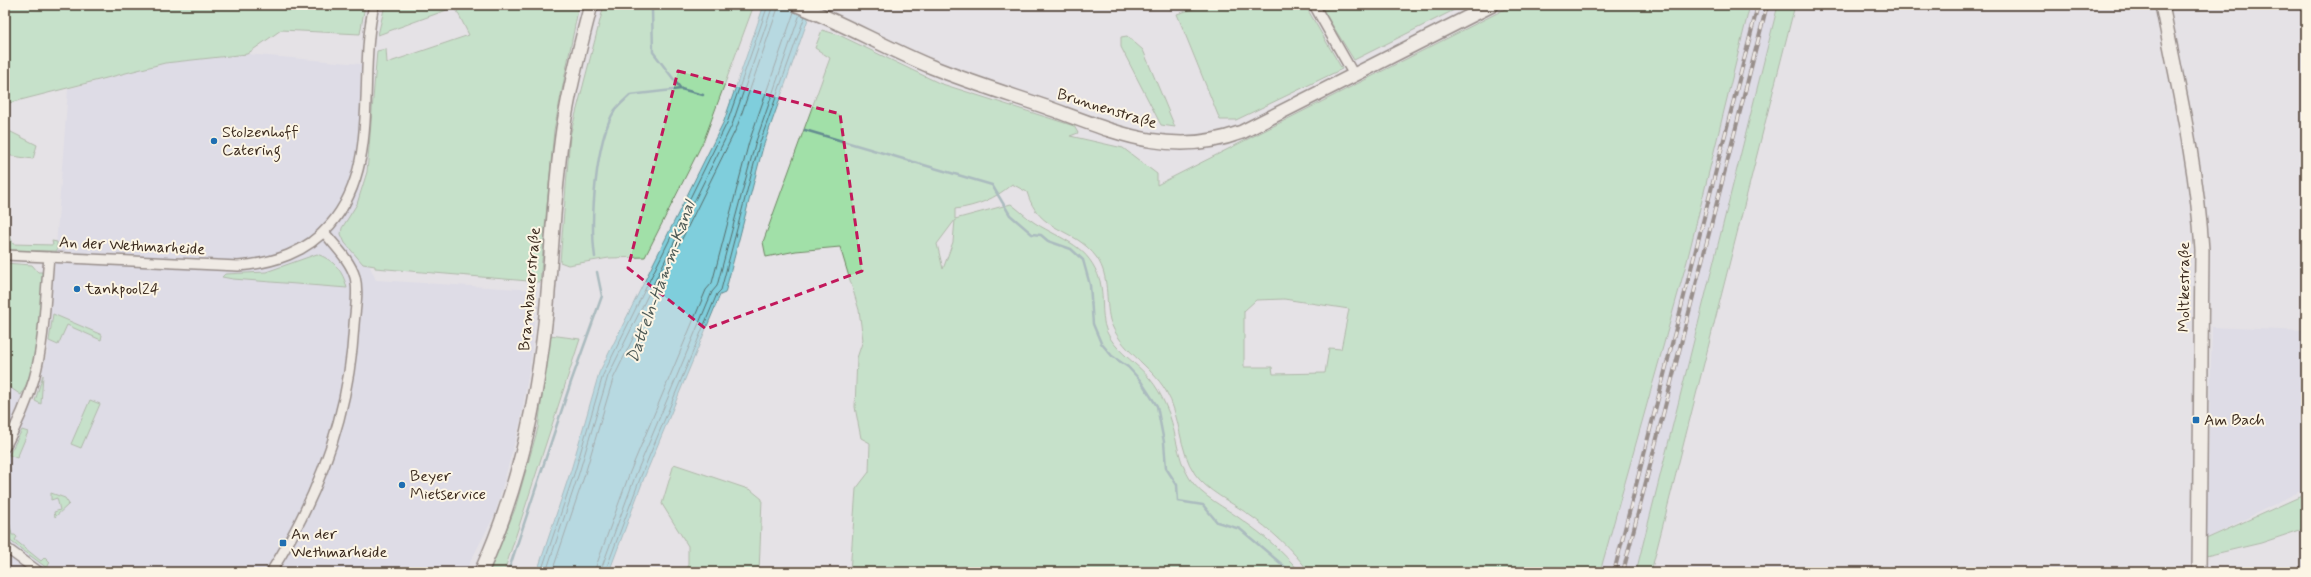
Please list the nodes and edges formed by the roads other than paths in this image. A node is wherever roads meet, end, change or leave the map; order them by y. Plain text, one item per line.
1 (374, 5) edge
2 (591, 5) edge
3 (797, 5) edge
4 (1314, 5) edge
5 (1492, 5) edge
6 (2162, 5) edge
7 (1354, 75) junction
8 (324, 232) junction
9 (5, 255) edge
10 (49, 257) junction
11 (5, 447) edge
12 (5, 547) edge
13 (39, 572) edge
14 (271, 572) edge
15 (481, 572) edge
16 (2199, 572) edge

1 - 8 street, An der Wethmarheide
2 - 15 street, Brambauerstraße
3 - 7 street, Brunnenstraße
4 - 7 street
5 - 7 street, Brunnenstraße
6 - 16 street, Moltkestraße
8 - 10 street, An der Wethmarheide
8 - 14 street
9 - 10 street, An der Wethmarheide
10 - 11 street, An der Wethmarheide
12 - 13 street

